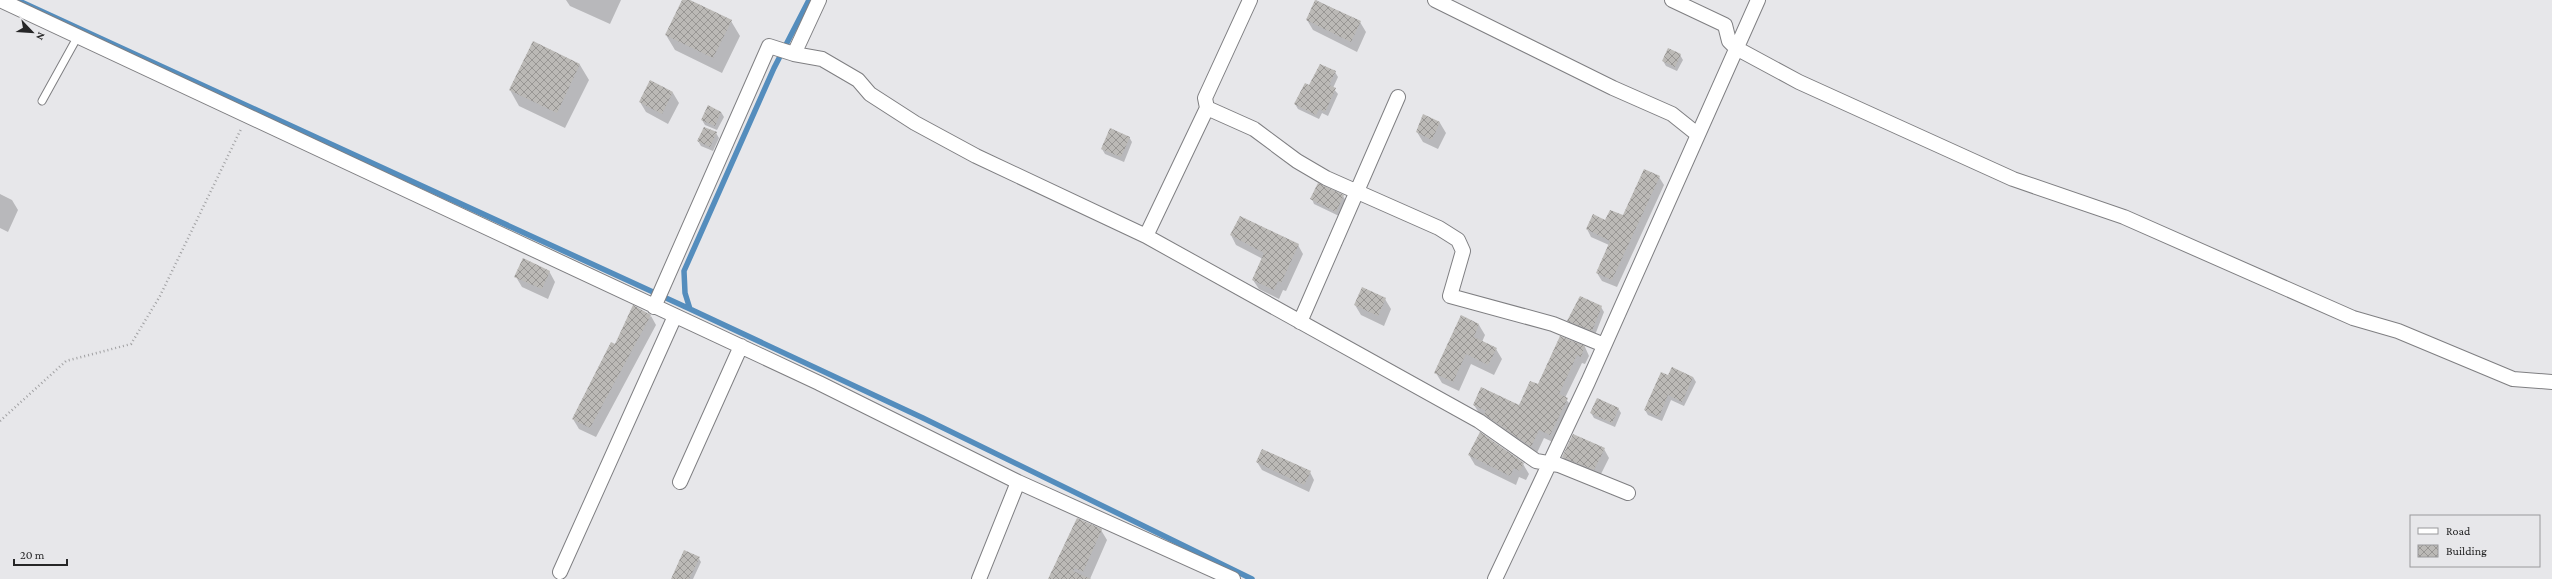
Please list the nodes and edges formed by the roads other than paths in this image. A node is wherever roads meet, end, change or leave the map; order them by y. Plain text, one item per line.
1 (0, 0) edge
2 (819, 0) edge
3 (1250, 0) edge
4 (1435, 0) edge
5 (1672, 0) edge
6 (1758, 0) edge
7 (78, 36) junction
8 (1736, 48) junction
9 (794, 54) junction
10 (1398, 97) dead end
11 (42, 101) dead end
12 (1208, 108) junction
13 (1697, 134) junction
14 (1357, 192) junction
15 (1146, 236) junction
16 (654, 307) junction
17 (675, 316) junction
18 (1300, 322) junction
19 (1604, 345) junction
20 (741, 346) junction
21 (2552, 382) edge
22 (1549, 463) junction
23 (680, 482) dead end
24 (1018, 482) junction
25 (1628, 493) dead end
26 (560, 572) dead end
27 (979, 579) edge
28 (1233, 579) edge
29 (1495, 579) edge

1 - 7 street
2 - 9 street
3 - 12 street
4 - 13 street
5 - 8 street
6 - 8 street
7 - 11 lane
7 - 16 street
8 - 13 street
8 - 21 street
9 - 15 street
9 - 16 street
10 - 14 street
12 - 14 street
12 - 15 street
13 - 19 street
14 - 18 street
14 - 19 street
15 - 18 street
16 - 17 street
17 - 20 street
17 - 26 street
18 - 22 street
19 - 22 street
20 - 23 street
20 - 24 street
22 - 25 street
22 - 29 street
24 - 27 street
24 - 28 street

